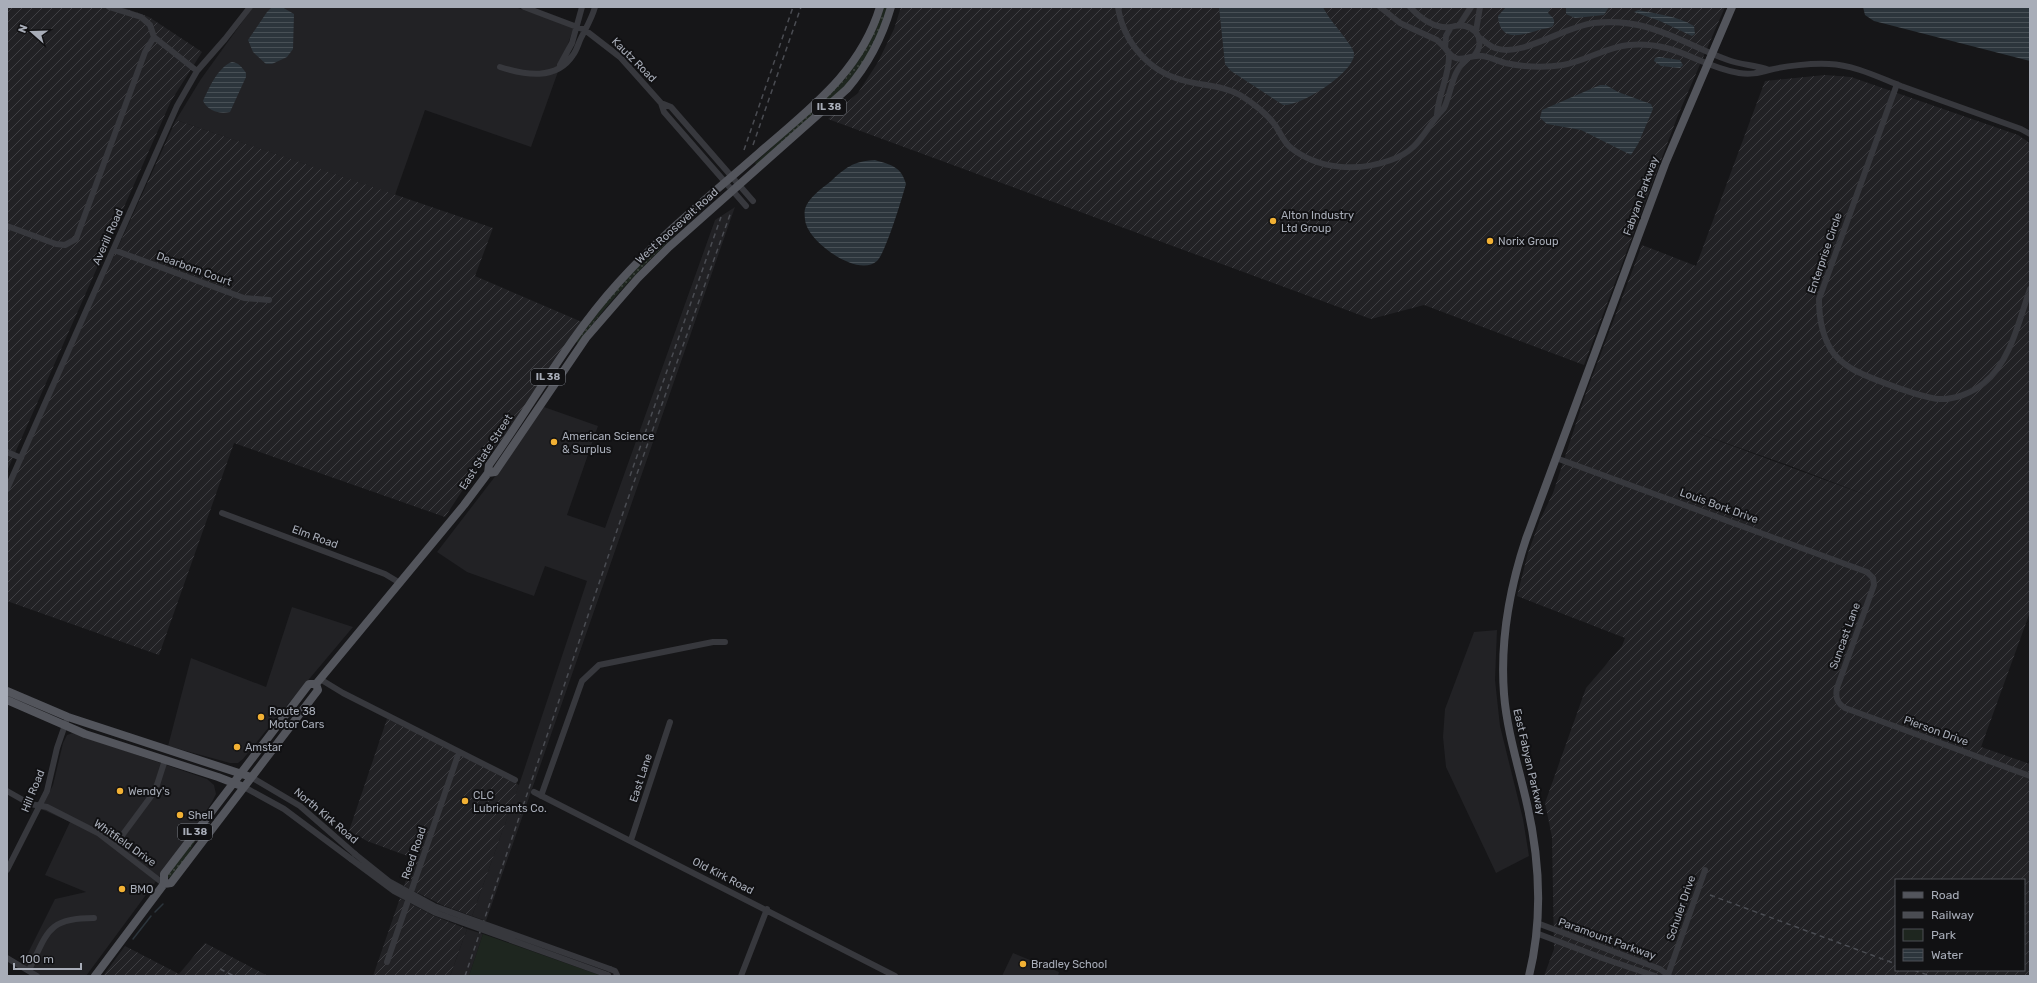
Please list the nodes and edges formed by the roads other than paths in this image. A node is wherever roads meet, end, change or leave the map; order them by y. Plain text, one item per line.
1 (109, 7) edge
2 (250, 7) edge
3 (524, 7) edge
4 (582, 7) edge
5 (595, 7) edge
6 (880, 7) edge
7 (891, 7) edge
8 (1118, 7) edge
9 (1380, 7) edge
10 (1410, 7) edge
11 (1471, 7) edge
12 (1480, 7) edge
13 (1732, 7) edge
14 (1460, 24) junction
15 (578, 27) junction
16 (1451, 27) junction
17 (585, 30) junction
18 (1476, 31) junction
19 (154, 37) junction
20 (1480, 38) junction
21 (1447, 51) junction
22 (1712, 53) junction
23 (1474, 56) junction
24 (1466, 60) junction
25 (1707, 62) junction
26 (500, 67) dead end
27 (558, 68) junction
28 (1769, 70) junction
29 (197, 71) junction
30 (1897, 84) junction
31 (661, 103) junction
32 (1437, 115) junction
33 (2030, 134) edge
34 (732, 177) junction
35 (725, 182) junction
36 (736, 188) junction
37 (753, 201) dead end
38 (746, 206) dead end
39 (7, 226) edge
40 (114, 250) junction
41 (2030, 289) edge
42 (269, 300) dead end
43 (1579, 396) joint
44 (7, 452) edge
45 (21, 458) junction
46 (1556, 458) junction
47 (488, 473) junction
48 (7, 489) edge
49 (222, 513) dead end
50 (1873, 578) joint
51 (400, 583) junction
52 (725, 642) dead end
53 (318, 682) junction
54 (7, 691) edge
55 (7, 700) edge
56 (1837, 700) joint
57 (68, 717) junction
58 (670, 722) dead end
59 (64, 726) junction
60 (460, 752) junction
61 (165, 760) junction
62 (240, 773) junction
63 (2030, 776) edge
64 (251, 777) junction
65 (515, 780) dead end
66 (233, 783) junction
67 (244, 787) junction
68 (7, 791) edge
69 (534, 792) dead end
70 (541, 796) junction
71 (39, 806) junction
72 (631, 840) junction
73 (115, 845) junction
74 (353, 857) junction
75 (7, 870) edge
76 (1705, 870) dead end
77 (164, 884) junction
78 (766, 909) junction
79 (94, 918) dead end
80 (1537, 924) junction
81 (1536, 933) junction
82 (7, 958) edge
83 (387, 962) dead end
84 (29, 970) junction
85 (613, 974) edge
86 (37, 976) edge
87 (95, 976) edge
88 (741, 976) edge
89 (895, 976) edge
90 (1529, 976) edge
91 (1656, 976) edge
92 (1660, 976) edge
93 (1669, 976) edge

1 - 19 street
2 - 29 street, Averill Road
3 - 15 street, Kautz Road
4 - 15 street
5 - 17 street
6 - 34 main road, West Roosevelt Road / IL 38
7 - 36 main road, West Roosevelt Road / IL 38
8 - 32 street
9 - 21 street
10 - 16 street
11 - 14 street
12 - 18 street
13 - 22 main road, Fabyan Parkway
14 - 16 street
14 - 18 street
15 - 17 street, Kautz Road
15 - 27 street
16 - 21 street
17 - 27 street
17 - 31 street, Kautz Road
18 - 20 street
19 - 29 street
19 - 39 street
20 - 22 street
20 - 23 street
21 - 24 street
21 - 32 street
22 - 25 main road, Fabyan Parkway
22 - 28 street
23 - 24 street
23 - 25 street
24 - 32 street
25 - 28 street
25 - 43 main road, Fabyan Parkway
26 - 27 street
28 - 30 street
29 - 40 street, Averill Road
30 - 33 street
30 - 41 street, Enterprise Circle
31 - 34 street, Kautz Road
31 - 35 street, Kautz Road
34 - 35 main road, West Roosevelt Road / IL 38
34 - 36 street, Kautz Road
35 - 36 street, Kautz Road
35 - 47 main road, East State Street / IL 38
36 - 37 street, Kautz Road
36 - 38 street, Kautz Road
36 - 47 main road, West Roosevelt Road / IL 38
40 - 42 street, Dearborn Court
40 - 45 street, Averill Road
43 - 46 main road, East Fabyan Parkway
44 - 45 street
45 - 48 street, Averill Road
46 - 50 street, Louis Bork Drive
46 - 80 main road, East Fabyan Parkway
47 - 51 main road, East State Street / IL 38
49 - 51 street, Elm Road
50 - 56 street, Suncast Lane
51 - 53 main road, East State Street / IL 38
52 - 70 street
53 - 60 street
53 - 62 main road, East State Street / IL 38
53 - 64 main road, East State Street / IL 38
54 - 57 main road, North Kirk Road
55 - 59 main road, North Kirk Road
56 - 63 street, Pierson Drive
57 - 59 street, Hill Road
57 - 62 main road, North Kirk Road
58 - 72 street, East Lane
59 - 61 main road, North Kirk Road
59 - 71 street, Hill Road
60 - 65 street
60 - 83 street, Reed Road
61 - 66 main road, North Kirk Road
61 - 73 street
62 - 64 main road, North Kirk Road
62 - 66 main road, East State Street / IL 38
64 - 67 main road, East State Street / IL 38
64 - 74 street, North Kirk Road
66 - 67 main road, North Kirk Road
66 - 77 main road, East State Street / IL 38
67 - 74 street, North Kirk Road
67 - 77 main road, East State Street / IL 38
68 - 71 street, Whitfield Drive
69 - 70 street, Old Kirk Road
70 - 72 street, Old Kirk Road
71 - 73 street, Whitfield Drive
71 - 75 street, Hill Road
72 - 78 street, Old Kirk Road
73 - 77 street, Whitfield Drive
74 - 85 street, North Kirk Road, bridge
76 - 93 street, Schuler Drive
77 - 87 main road, East State Street / IL 38
78 - 88 street
78 - 89 street, Old Kirk Road
79 - 84 street
80 - 81 main road, East Fabyan Parkway
80 - 93 street, Paramount Parkway
81 - 90 main road, East Fabyan Parkway
81 - 91 street, Paramount Parkway
82 - 84 street
84 - 86 street
92 - 93 street, Paramount Parkway

